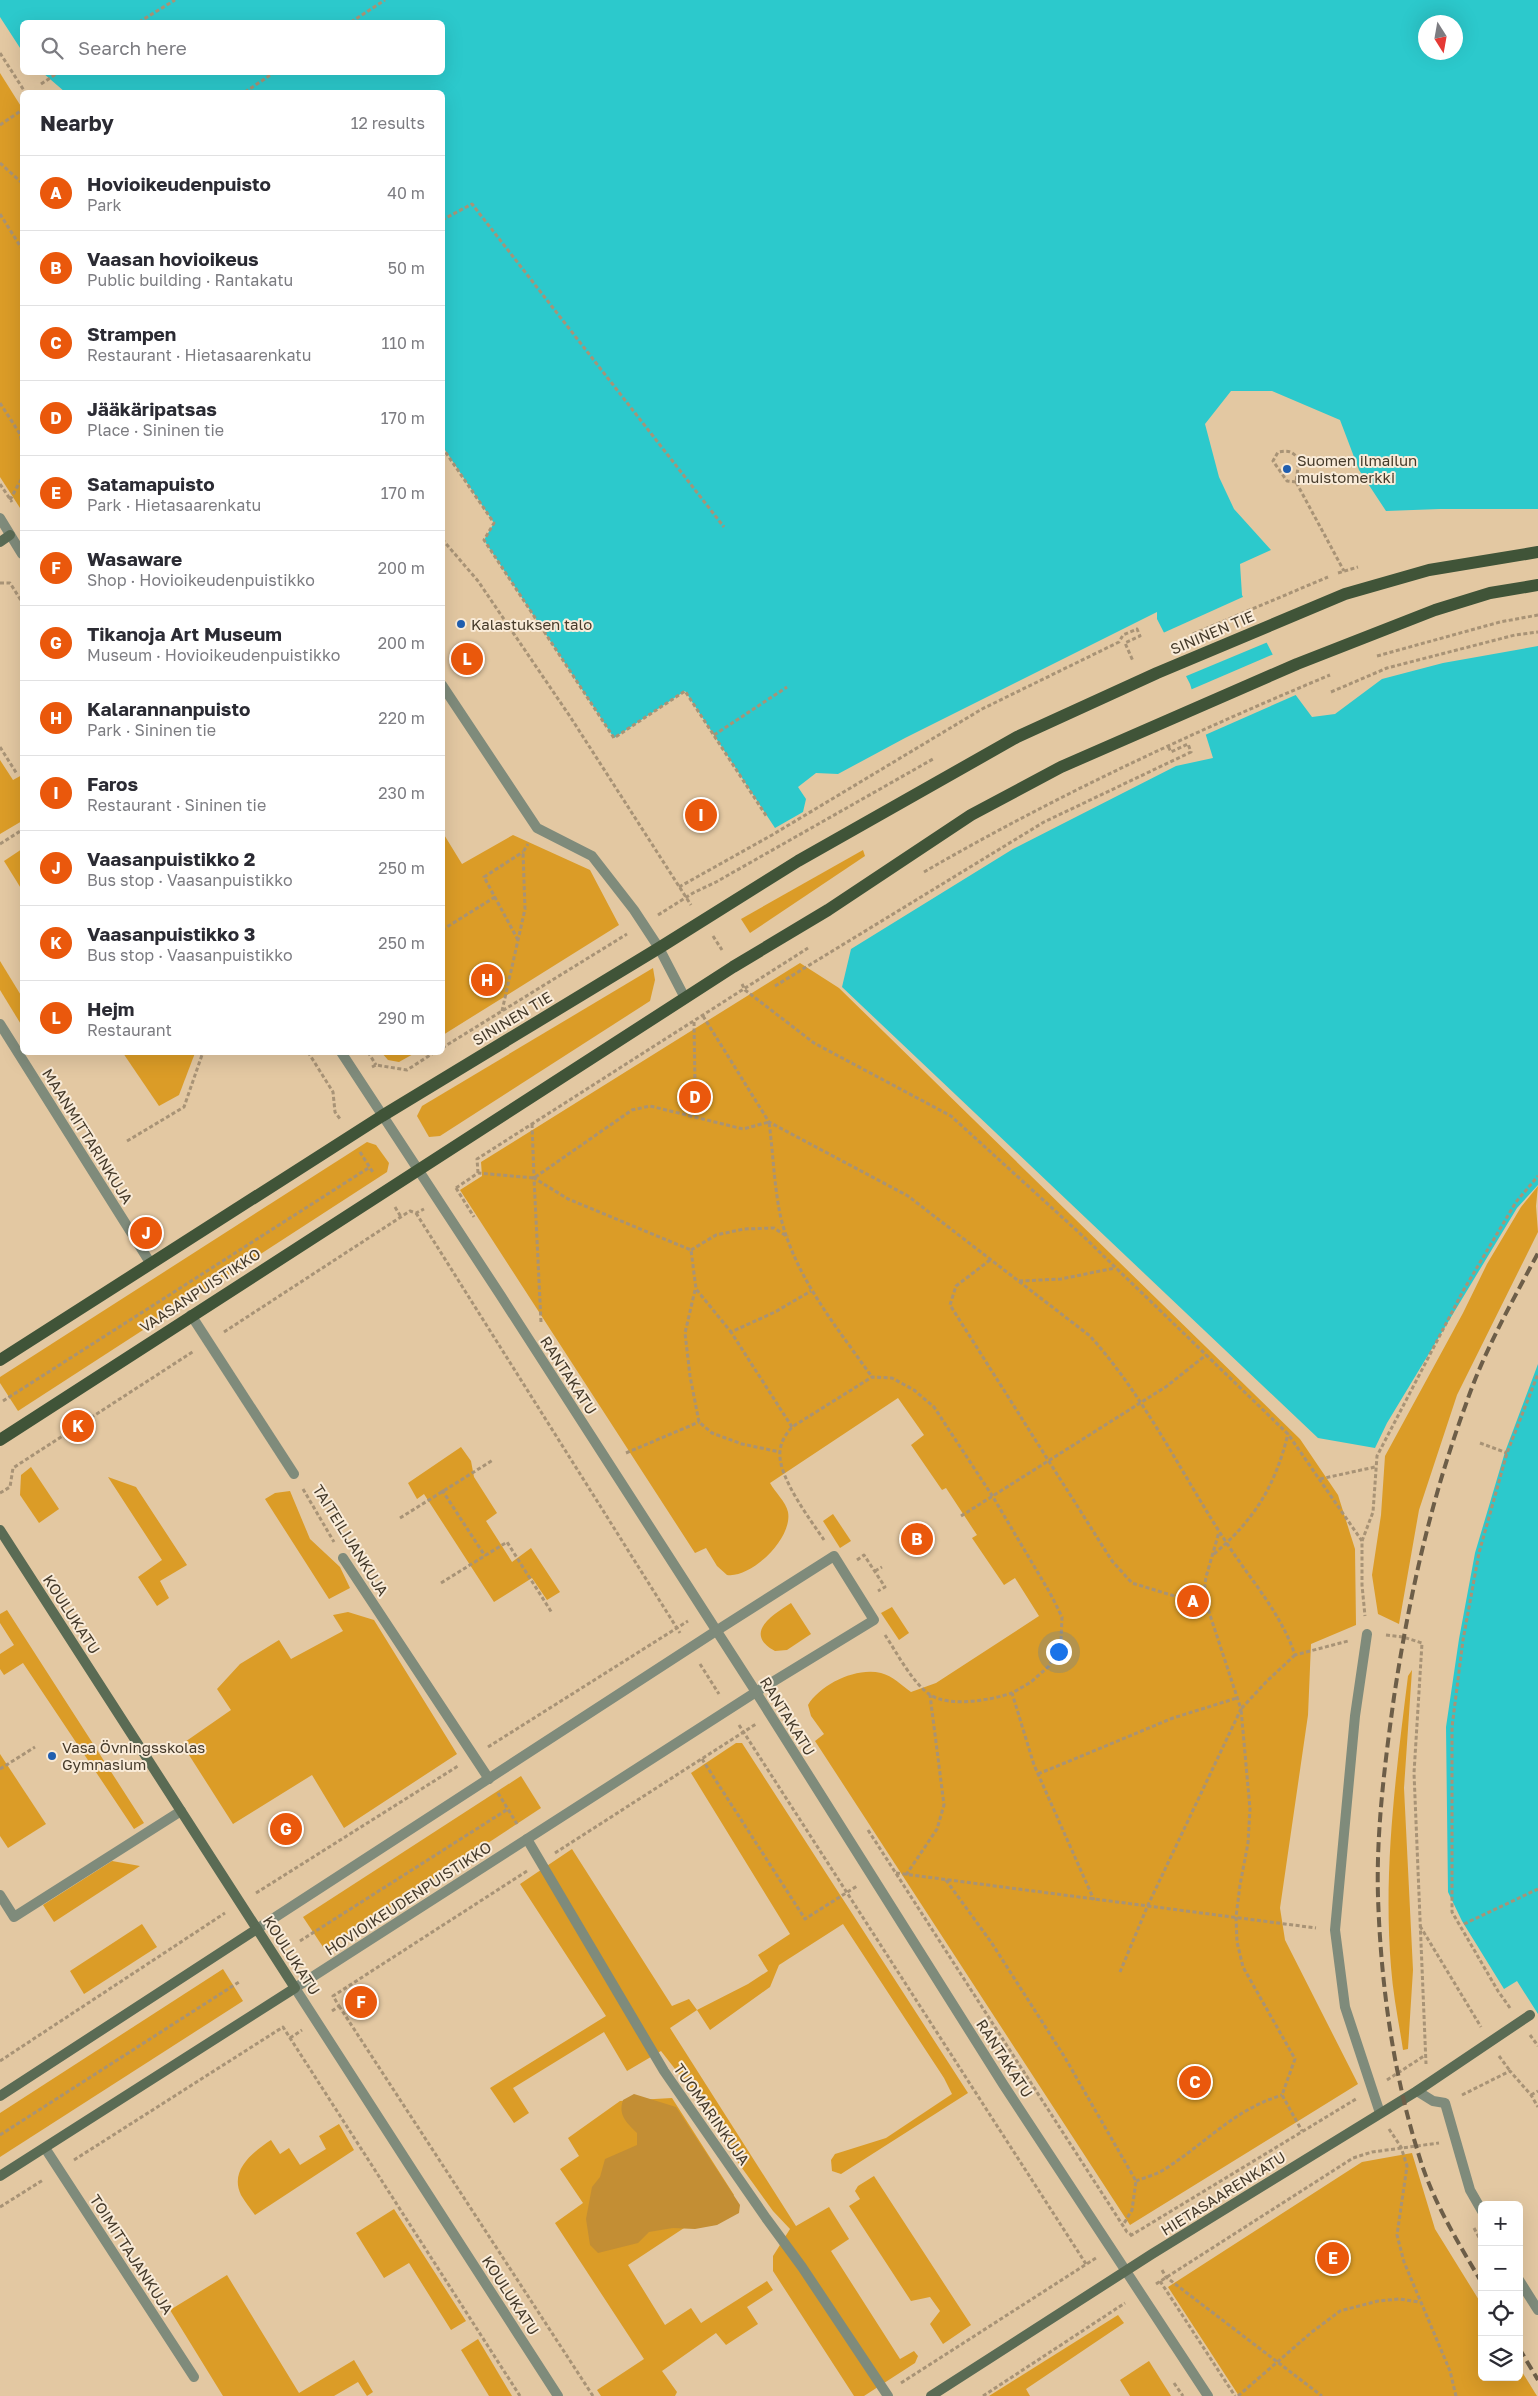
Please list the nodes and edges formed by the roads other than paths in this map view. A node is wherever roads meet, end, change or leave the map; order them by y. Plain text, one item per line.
1 (0, 518) edge
2 (10, 535) junction
3 (0, 542) edge
4 (20, 551) edge
5 (1538, 552) edge
6 (1538, 585) edge
7 (445, 690) edge
8 (659, 948) junction
9 (686, 998) junction
10 (0, 1024) edge
11 (343, 1055) edge
12 (382, 1116) junction
13 (419, 1171) junction
14 (151, 1264) junction
15 (191, 1315) junction
16 (0, 1360) edge
17 (0, 1440) edge
18 (294, 1474) road end
19 (0, 1530) edge
20 (343, 1558) road end
21 (716, 1631) junction
22 (1367, 1634) road end
23 (756, 1692) junction
24 (488, 1779) junction
25 (181, 1811) junction
26 (527, 1839) junction
27 (0, 1895) edge
28 (257, 1929) junction
29 (296, 1988) junction
30 (1530, 2015) dead end
31 (1417, 2091) junction
32 (0, 2096) edge
33 (1380, 2113) junction
34 (44, 2148) junction
35 (0, 2176) edge
36 (1478, 2204) edge
37 (1126, 2271) junction
38 (1523, 2286) edge
39 (1538, 2310) edge
40 (194, 2377) dead end
41 (887, 2394) edge
42 (558, 2396) edge
43 (931, 2396) edge
44 (1208, 2396) edge

1 - 2 street
2 - 3 main road
2 - 4 street
5 - 8 main road, SININEN TIE
6 - 9 main road
7 - 8 street
8 - 9 street
8 - 12 main road, SININEN TIE
9 - 13 main road
10 - 14 street, MAANMITTARINKUJA
11 - 12 street, RANTAKATU
12 - 13 street, RANTAKATU
12 - 14 main road
13 - 15 main road, VAASANPUISTIKKO
13 - 21 street, RANTAKATU
14 - 16 main road
15 - 17 main road, VAASANPUISTIKKO
15 - 18 street
19 - 25 main road, KOULUKATU
20 - 24 street, TAITEILIJANKUJA
21 - 23 street, RANTAKATU
21 - 23 street, HOVIOIKEUDENPUISTIKKO
21 - 24 street
22 - 33 street
23 - 26 street, HOVIOIKEUDENPUISTIKKO
23 - 37 street, RANTAKATU
24 - 28 street
25 - 27 street
25 - 28 main road, KOULUKATU
26 - 29 street, HOVIOIKEUDENPUISTIKKO
26 - 41 street, TUOMARINKUJA
28 - 29 main road, KOULUKATU
28 - 32 main road
29 - 34 main road, HOVIOIKEUDENPUISTIKKO
29 - 42 street, KOULUKATU
30 - 31 main road, HIETASAARENKATU
31 - 33 main road, HIETASAARENKATU
31 - 36 street
33 - 37 main road, HIETASAARENKATU
34 - 35 main road, HOVIOIKEUDENPUISTIKKO
34 - 40 street, TOIMITTAJANKUJA
37 - 43 main road, HIETASAARENKATU
37 - 44 street, RANTAKATU
38 - 39 street

